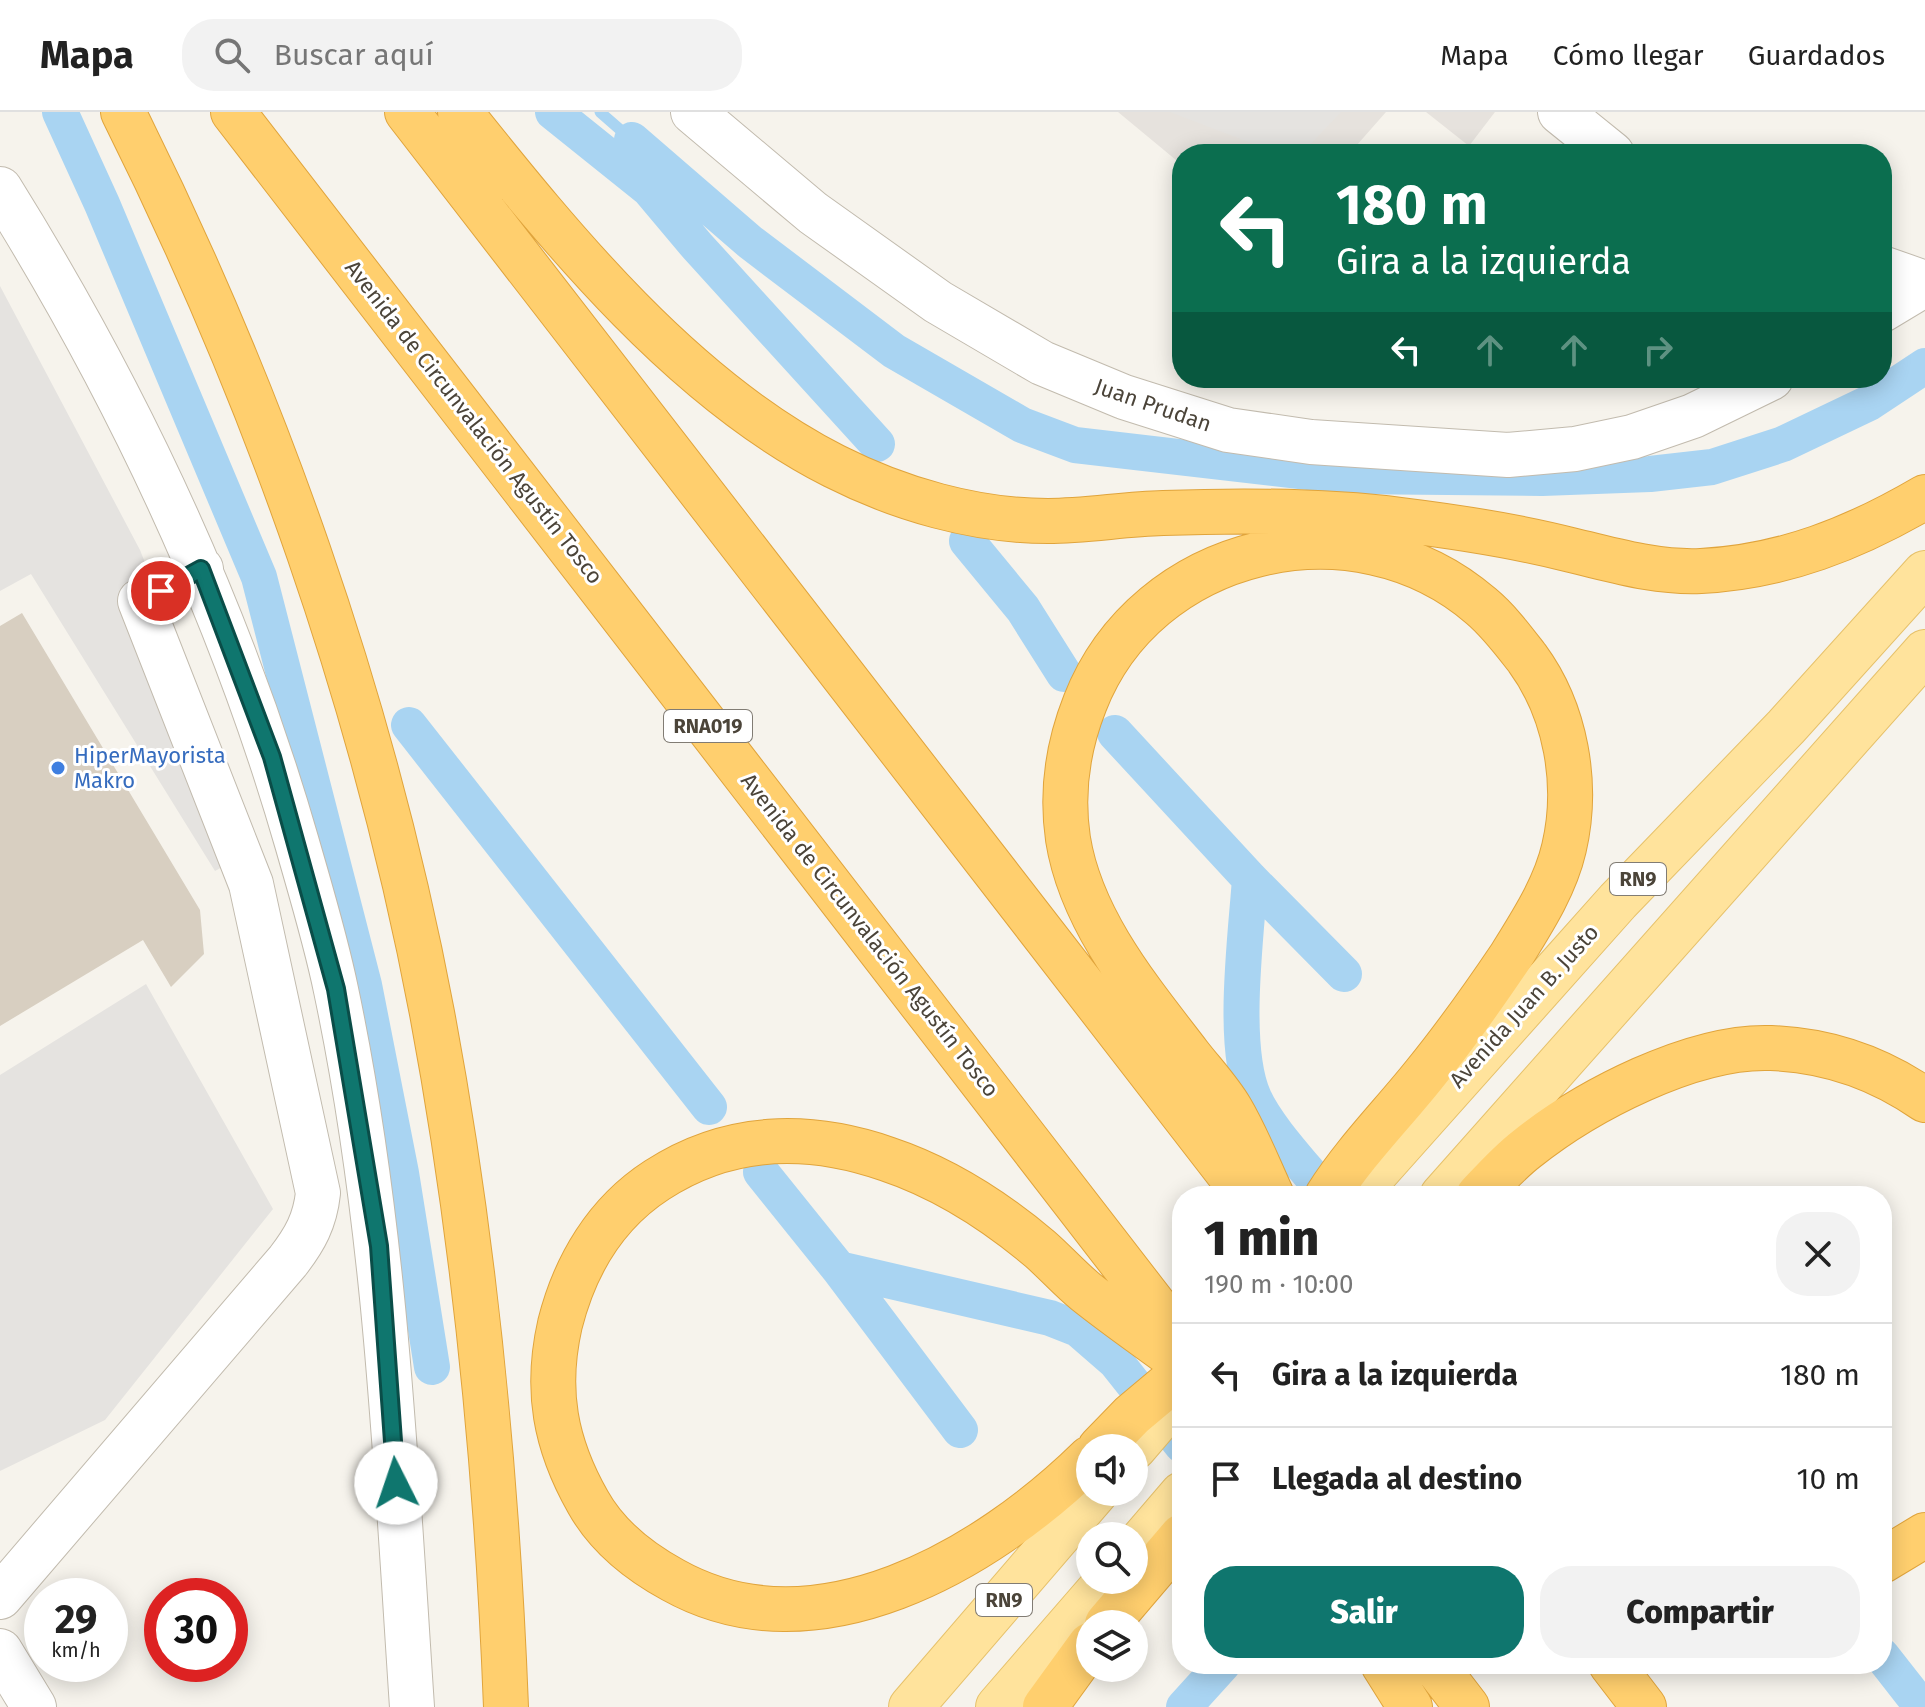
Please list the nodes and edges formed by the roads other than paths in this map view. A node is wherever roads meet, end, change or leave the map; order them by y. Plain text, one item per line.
1 (123, 112) edge
2 (233, 112) edge
3 (407, 112) edge
4 (460, 112) edge
5 (693, 112) edge
6 (1560, 112) edge
7 (1600, 144) edge
8 (0, 189) edge
9 (1892, 271) edge
10 (1925, 283) edge
11 (1892, 304) edge
12 (1750, 388) edge
13 (1925, 497) edge
14 (201, 569) junction
15 (1925, 573) edge
16 (1925, 652) edge
17 (1925, 1100) edge
18 (1238, 1186) edge
19 (1267, 1186) edge
20 (1348, 1186) edge
21 (1349, 1186) edge
22 (1451, 1186) edge
23 (1488, 1186) edge
24 (1172, 1328) edge
25 (1172, 1356) edge
26 (1172, 1386) edge
27 (1172, 1401) edge
28 (1138, 1432) edge
29 (1076, 1472) edge
30 (1084, 1506) edge
31 (1172, 1506) edge
32 (1148, 1534) edge
33 (1925, 1535) edge
34 (1172, 1548) edge
35 (1892, 1555) edge
36 (1096, 1594) edge
37 (0, 1597) edge
38 (1119, 1610) edge
39 (0, 1651) edge
40 (1076, 1664) edge
41 (1389, 1674) edge
42 (1442, 1674) edge
43 (1619, 1674) edge
44 (34, 1707) edge
45 (412, 1707) edge
46 (506, 1707) edge
47 (911, 1707) edge
48 (998, 1707) edge
49 (1045, 1707) edge
50 (1410, 1707) edge
51 (1467, 1707) edge
52 (1644, 1707) edge

1 - 46 highway
2 - 24 highway, Avenida de Circunvalación Agustín Tosco / RNA019
3 - 18 highway
4 - 13 highway
5 - 12 street, Juan Prudan
6 - 7 street
8 - 14 street
9 - 10 street
10 - 11 street
14 - 37 street
14 - 45 street
15 - 21 main road, Avenida Juan B. Justo / RN9
16 - 22 main road, RN9
17 - 23 highway
19 - 20 highway
25 - 29 highway
26 - 28 highway
27 - 28 main road
30 - 47 main road, RN9
31 - 32 main road
33 - 35 highway
34 - 38 highway
36 - 48 main road
39 - 44 street
40 - 49 highway
41 - 50 highway
42 - 51 highway
43 - 52 highway

